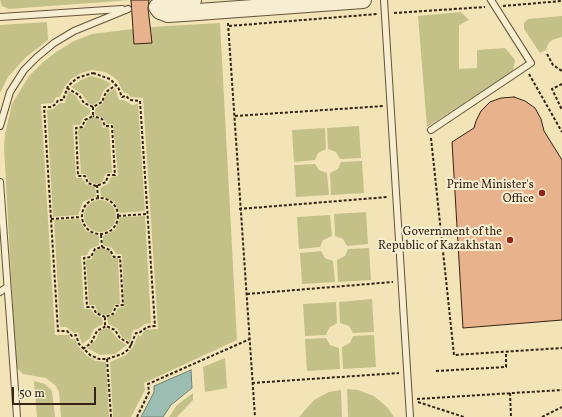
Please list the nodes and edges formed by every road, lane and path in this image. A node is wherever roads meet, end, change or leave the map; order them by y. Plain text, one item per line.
1 (193, 0) edge
2 (363, 0) edge
3 (384, 0) edge
4 (491, 0) edge
5 (562, 1) edge
6 (495, 6) junction
7 (223, 13) junction
8 (385, 13) junction
9 (0, 17) edge
10 (547, 54) dead end
11 (525, 67) junction
12 (562, 71) edge
13 (562, 84) edge
14 (116, 85) junction
15 (67, 88) junction
16 (390, 105) junction
17 (93, 107) junction
18 (562, 110) edge
19 (94, 116) junction
20 (235, 116) junction
21 (0, 126) edge
22 (431, 130) joint
23 (562, 132) edge
24 (0, 182) edge
25 (97, 186) junction
26 (396, 196) junction
27 (98, 198) junction
28 (240, 209) junction
29 (147, 214) junction
30 (118, 216) junction
31 (81, 217) junction
32 (51, 219) junction
33 (101, 234) junction
34 (102, 247) junction
35 (401, 281) junction
36 (8, 287) junction
37 (0, 292) edge
38 (247, 294) junction
39 (105, 317) junction
40 (106, 326) junction
41 (250, 339) junction
42 (132, 345) junction
43 (562, 348) edge
44 (83, 349) junction
45 (506, 352) junction
46 (108, 359) junction
47 (436, 371) dead end
48 (407, 372) junction
49 (252, 383) junction
50 (562, 390) edge
51 (510, 393) junction
52 (409, 399) junction
53 (562, 407) edge
54 (17, 417) edge
55 (111, 417) edge
56 (137, 417) edge
57 (255, 417) edge
58 (410, 417) edge
59 (464, 417) edge
60 (511, 417) edge
61 (542, 417) edge

1 - 7 street
2 - 7 street
3 - 8 lane
4 - 6 lane
5 - 6 path
6 - 8 path
6 - 11 lane
7 - 8 path
7 - 20 path
8 - 16 lane
9 - 21 lane
10 - 12 path
11 - 22 lane
11 - 23 path
13 - 18 path
14 - 15 path
14 - 17 path
14 - 29 path
15 - 17 path
15 - 32 path
16 - 20 path
16 - 26 lane
17 - 19 path
19 - 25 path
19 - 25 path
20 - 28 path
22 - 45 path
24 - 36 lane
25 - 27 path
26 - 28 path
26 - 35 lane
27 - 30 path
27 - 31 path
28 - 38 path
29 - 30 path
29 - 42 path
30 - 33 path
31 - 32 path
31 - 33 path
32 - 44 path
33 - 34 path
34 - 39 path
34 - 39 path
35 - 38 path
35 - 48 lane
36 - 37 lane
36 - 54 lane
38 - 41 path
39 - 40 path
40 - 42 path
40 - 44 path
41 - 49 path
41 - 56 path
42 - 46 path
43 - 45 path
44 - 46 path
45 - 47 path
46 - 55 path
48 - 49 path
48 - 52 lane
49 - 57 path
50 - 51 path
51 - 52 path
51 - 60 path
52 - 58 lane
52 - 59 path
53 - 61 path

